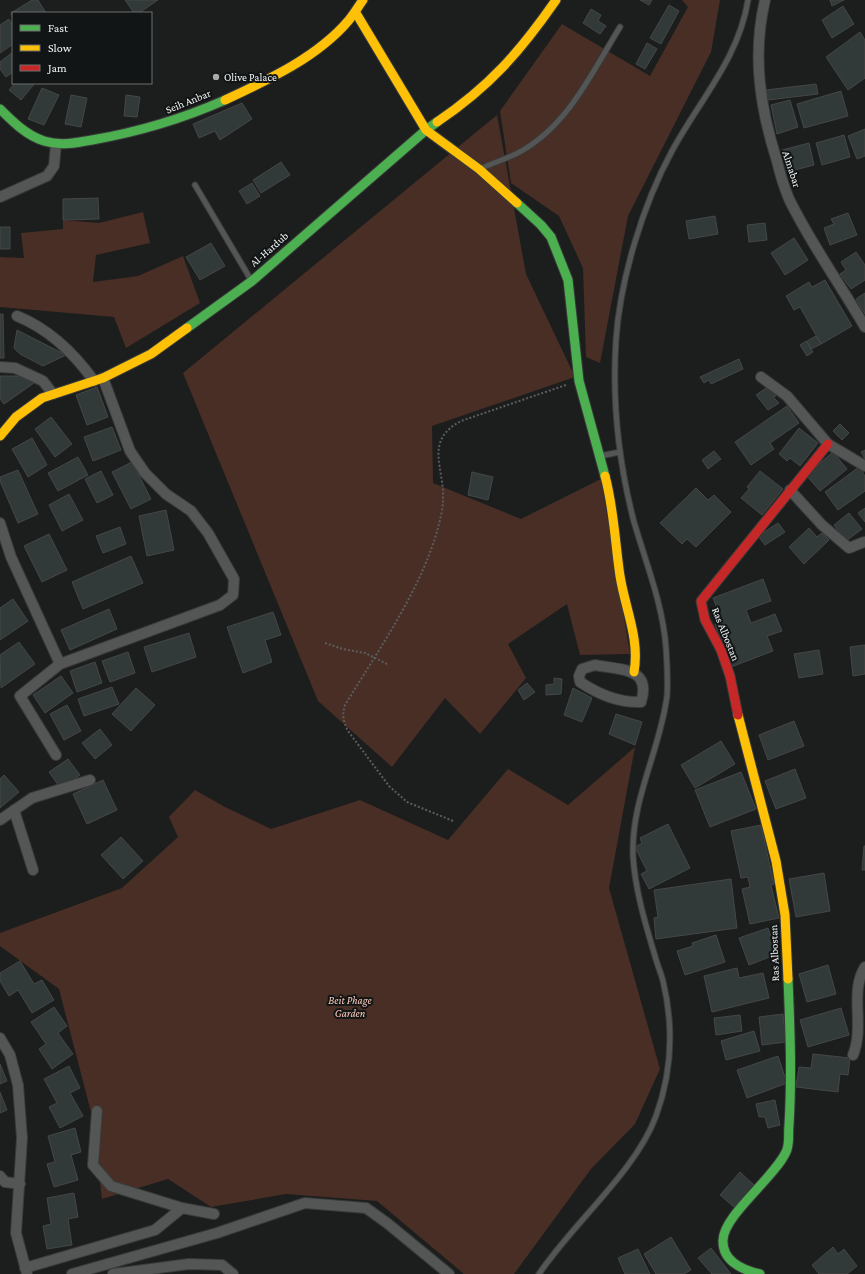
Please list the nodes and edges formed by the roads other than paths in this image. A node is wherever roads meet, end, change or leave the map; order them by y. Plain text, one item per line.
1 (363, 0) edge
2 (556, 0) edge
3 (748, 0) edge
4 (765, 0) edge
5 (356, 13) junction
6 (620, 27) dead end
7 (0, 109) edge
8 (426, 130) junction
9 (56, 144) junction
10 (479, 169) junction
11 (195, 185) dead end
12 (0, 197) edge
13 (252, 281) junction
14 (17, 316) dead end
15 (865, 327) edge
16 (0, 367) edge
17 (761, 377) dead end
18 (99, 379) junction
19 (53, 394) junction
20 (0, 436) edge
21 (828, 444) junction
22 (620, 452) junction
23 (599, 456) junction
24 (865, 466) edge
25 (790, 490) junction
26 (0, 523) edge
27 (864, 542) dead end
28 (60, 664) junction
29 (634, 672) junction
30 (56, 755) dead end
31 (90, 780) dead end
32 (14, 810) junction
33 (0, 820) edge
34 (33, 870) dead end
35 (865, 967) edge
36 (0, 1038) edge
37 (853, 1055) dead end
38 (97, 1111) dead end
39 (0, 1176) edge
40 (20, 1184) junction
41 (182, 1208) junction
42 (214, 1214) dead end
43 (96, 1267) junction
44 (26, 1271) edge
45 (72, 1274) edge
46 (109, 1274) edge
47 (114, 1274) edge
48 (233, 1274) edge
49 (449, 1274) edge
50 (539, 1274) edge
51 (760, 1274) edge

1 - 5 street, Seih Anbar
2 - 8 street, Al-Hardub
3 - 22 lane
4 - 15 street, Almabar
5 - 8 street
5 - 9 street, Seih Anbar
6 - 10 lane
7 - 9 street, Seih Anbar
8 - 10 street
8 - 13 street, Al-Hardub
9 - 12 street
10 - 23 street
11 - 13 lane
13 - 18 street, Al-Hardub
14 - 18 street
16 - 19 street
17 - 21 street
18 - 19 street, Al-Hardub
18 - 28 street
19 - 20 street, Al-Hardub
21 - 24 street
21 - 25 street
22 - 23 lane
22 - 50 lane
23 - 29 street
25 - 27 street
25 - 51 street, Ras Albostan
26 - 28 street
28 - 30 street
29 - 29 street
31 - 32 street
32 - 33 street
32 - 34 street
35 - 37 street
36 - 40 street
38 - 41 street
39 - 40 street
40 - 44 street
41 - 42 street
41 - 44 street
43 - 45 street
43 - 46 street
43 - 49 street
47 - 48 street

